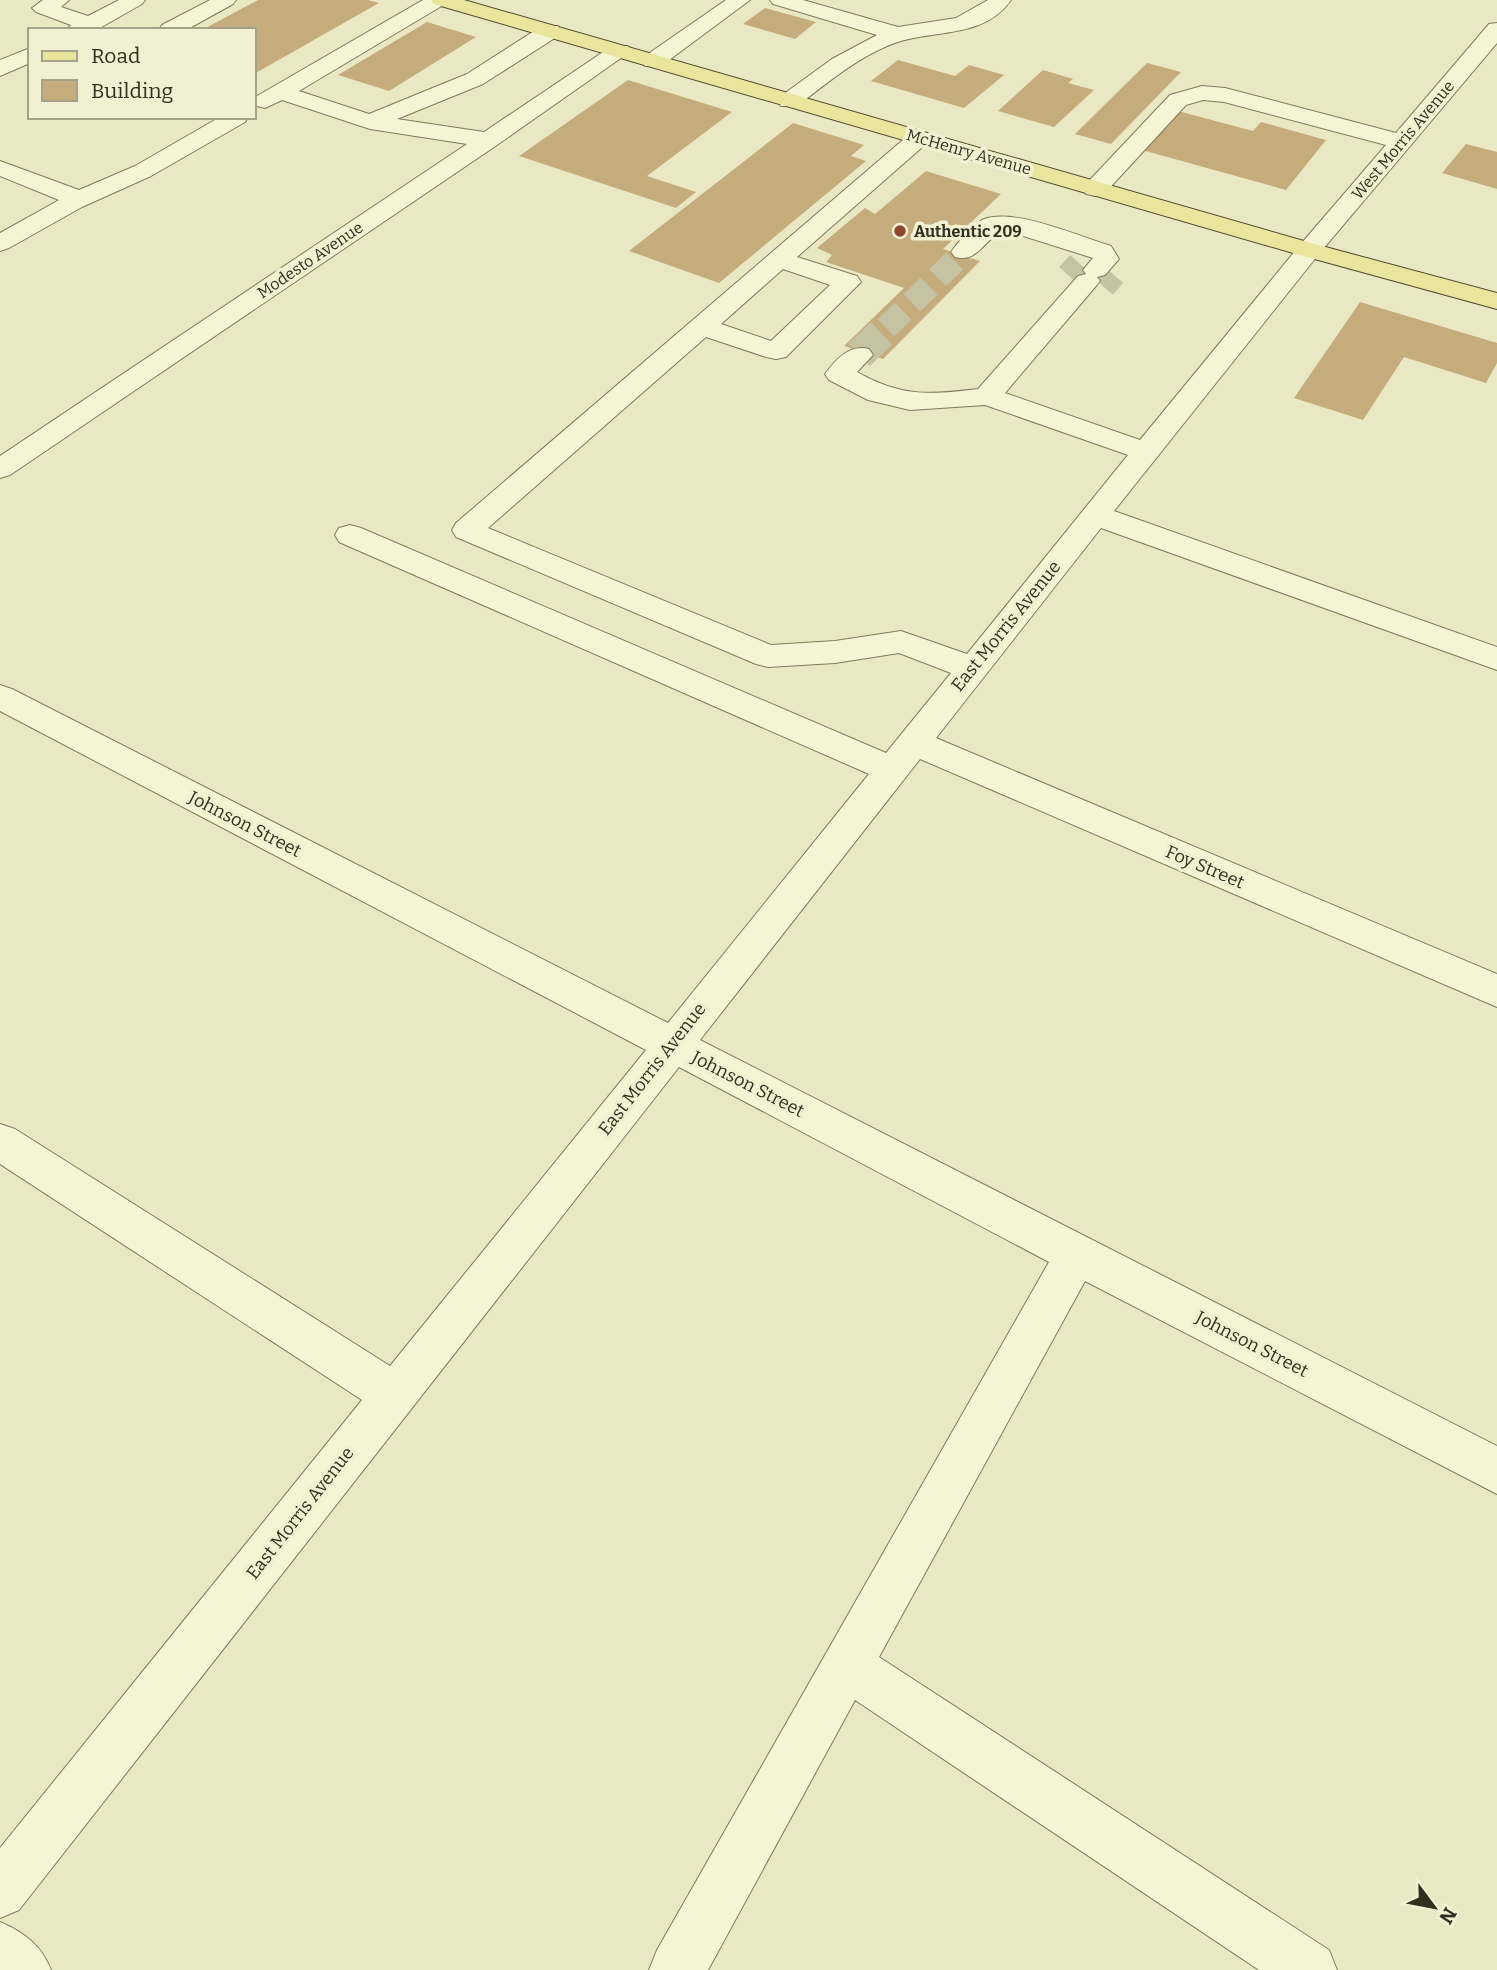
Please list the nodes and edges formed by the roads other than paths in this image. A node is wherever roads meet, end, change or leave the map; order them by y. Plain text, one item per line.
1 (59, 0) edge
2 (135, 0) edge
3 (226, 0) edge
4 (440, 0) edge
5 (740, 0) edge
6 (780, 0) edge
7 (959, 0) edge
8 (996, 4) edge
9 (83, 27) edge
10 (174, 28) edge
11 (1497, 29) edge
12 (550, 31) junction
13 (898, 34) junction
14 (620, 51) junction
15 (28, 55) edge
16 (1474, 57) junction
17 (653, 61) junction
18 (1497, 62) edge
19 (0, 69) edge
20 (280, 92) junction
21 (789, 101) junction
22 (256, 106) edge
23 (234, 119) edge
24 (370, 122) junction
25 (919, 138) junction
26 (489, 140) junction
27 (1401, 142) junction
28 (0, 169) edge
29 (1095, 189) junction
30 (79, 199) junction
31 (0, 243) edge
32 (1309, 250) junction
33 (964, 252) tunnel mouth
34 (779, 259) junction
35 (1093, 273) junction
36 (1497, 301) edge
37 (1059, 313) junction
38 (701, 326) junction
39 (859, 355) tunnel mouth
40 (987, 396) junction
41 (1146, 452) junction
42 (0, 469) edge
43 (1095, 515) junction
44 (350, 535) dead end
45 (1497, 659) edge
46 (972, 668) junction
47 (0, 697) edge
48 (902, 755) junction
49 (1497, 992) edge
50 (671, 1045) junction
51 (0, 1142) edge
52 (1077, 1254) junction
53 (394, 1395) junction
54 (1497, 1471) edge
55 (847, 1665) junction
56 (0, 1891) edge
57 (0, 1950) edge
58 (23, 1970) edge
59 (677, 1970) edge
60 (1309, 1970) edge

1 - 9 street
2 - 9 street
3 - 10 street
4 - 12 main road, McHenry Avenue
4 - 20 street
5 - 17 street
6 - 13 street
7 - 8 street
8 - 13 street
11 - 16 street, West Morris Avenue
12 - 14 main road, McHenry Avenue
12 - 24 street
13 - 21 street
14 - 17 main road, McHenry Avenue
14 - 26 street, Modesto Avenue
15 - 19 street
16 - 18 street
16 - 27 street, West Morris Avenue
17 - 21 main road, McHenry Avenue
20 - 22 street
20 - 24 street
21 - 25 main road, McHenry Avenue
23 - 30 street
24 - 26 street
25 - 29 main road, McHenry Avenue
25 - 34 street
26 - 42 street, Modesto Avenue
27 - 29 street
27 - 32 street, West Morris Avenue
28 - 30 street
29 - 32 main road, McHenry Avenue
30 - 31 street
32 - 36 main road, McHenry Avenue
32 - 41 street, East Morris Avenue
33 - 35 street
34 - 38 street
34 - 38 street
35 - 37 street
35 - 37 street
37 - 40 street
38 - 46 street
39 - 40 street
40 - 41 street
41 - 43 street, East Morris Avenue
43 - 45 street
43 - 46 street, East Morris Avenue
44 - 48 street, Foy Street
46 - 48 street, East Morris Avenue
47 - 50 street, Johnson Street
48 - 49 street, Foy Street
48 - 50 street, East Morris Avenue
50 - 52 street, Johnson Street
50 - 53 street, East Morris Avenue
51 - 53 street
52 - 54 street, Johnson Street
52 - 55 street
53 - 56 street, East Morris Avenue
55 - 59 street
55 - 60 street
57 - 58 street

